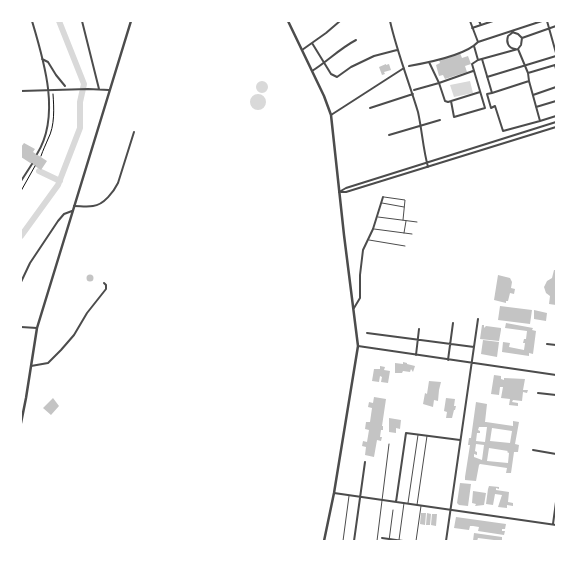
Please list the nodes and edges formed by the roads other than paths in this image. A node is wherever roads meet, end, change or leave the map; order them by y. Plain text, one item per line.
1 (32, 21) edge
2 (82, 21) edge
3 (131, 21) edge
4 (288, 21) edge
5 (340, 21) edge
6 (390, 21) edge
7 (470, 21) edge
8 (479, 21) edge
9 (493, 21) edge
10 (542, 21) edge
11 (547, 21) edge
12 (481, 25) junction
13 (556, 26) edge
14 (472, 28) junction
15 (549, 29) junction
16 (512, 32) junction
17 (522, 38) junction
18 (356, 40) dead end
19 (478, 42) junction
20 (312, 43) junction
21 (474, 46) junction
22 (517, 49) junction
23 (302, 50) junction
24 (397, 50) junction
25 (556, 52) edge
26 (556, 56) edge
27 (482, 58) junction
28 (42, 59) junction
29 (478, 60) junction
30 (429, 62) junction
31 (324, 63) junction
32 (409, 66) dead end
33 (524, 66) junction
34 (404, 68) junction
35 (556, 69) edge
36 (312, 70) junction
37 (473, 71) junction
38 (528, 73) junction
39 (488, 77) junction
40 (529, 82) junction
41 (439, 84) junction
42 (64, 86) dead end
43 (99, 88) junction
44 (556, 88) edge
45 (48, 90) junction
46 (109, 90) junction
47 (414, 90) dead end
48 (21, 91) edge
49 (480, 92) junction
50 (492, 93) junction
51 (412, 94) junction
52 (533, 95) junction
53 (451, 101) junction
54 (556, 101) edge
55 (536, 107) junction
56 (370, 108) dead end
57 (331, 115) junction
58 (556, 116) edge
59 (440, 120) dead end
60 (540, 121) junction
61 (556, 122) edge
62 (421, 125) junction
63 (556, 127) edge
64 (134, 132) dead end
65 (389, 135) dead end
66 (37, 154) dead end
67 (427, 162) junction
68 (32, 164) dead end
69 (428, 167) junction
70 (21, 181) edge
71 (339, 192) junction
72 (383, 197) joint
73 (381, 203) junction
74 (74, 206) junction
75 (405, 207) junction
76 (72, 211) junction
77 (378, 217) junction
78 (403, 220) junction
79 (406, 220) junction
80 (417, 222) dead end
81 (373, 229) junction
82 (404, 233) junction
83 (412, 234) dead end
84 (369, 240) junction
85 (405, 246) dead end
86 (21, 282) edge
87 (104, 283) dead end
88 (354, 308) junction
89 (478, 319) dead end
90 (453, 323) dead end
91 (21, 327) edge
92 (37, 328) junction
93 (420, 329) dead end
94 (367, 333) dead end
95 (418, 340) junction
96 (450, 344) junction
97 (547, 344) dead end
98 (358, 346) junction
99 (556, 346) edge
100 (474, 347) junction
101 (416, 355) junction
102 (448, 360) junction
103 (471, 363) junction
104 (32, 366) junction
105 (556, 375) edge
106 (538, 393) dead end
107 (556, 395) edge
108 (21, 423) edge
109 (419, 434) junction
110 (427, 436) junction
111 (460, 440) junction
112 (389, 444) dead end
113 (533, 450) dead end
114 (556, 454) edge
115 (365, 462) dead end
116 (334, 494) junction
117 (349, 496) junction
118 (360, 497) junction
119 (382, 500) junction
120 (396, 502) junction
121 (556, 502) edge
122 (404, 503) junction
123 (408, 504) junction
124 (417, 505) junction
125 (421, 506) junction
126 (393, 510) dead end
127 (450, 510) junction
128 (554, 525) edge
129 (382, 538) dead end
130 (389, 540) edge
131 (324, 541) edge
132 (343, 541) edge
133 (354, 541) edge
134 (377, 541) edge
135 (401, 541) edge
136 (416, 541) edge
137 (446, 541) edge

1 - 28 street
2 - 43 street
3 - 46 street
4 - 23 street
5 - 20 street
6 - 24 street
7 - 14 street
8 - 12 street
9 - 12 street
10 - 16 street
11 - 15 street
12 - 14 street
13 - 15 street
14 - 19 street
15 - 17 street
15 - 25 street
16 - 17 street
16 - 19 street
16 - 22 street
17 - 22 street
18 - 31 street
19 - 21 street
20 - 23 street
20 - 31 street
21 - 29 street
21 - 30 street
22 - 27 street
22 - 33 street
23 - 36 street
24 - 31 street
24 - 34 street
26 - 33 street
27 - 29 street
27 - 39 street
28 - 42 street
28 - 45 street
29 - 37 street
30 - 32 street
30 - 41 street
31 - 36 street
33 - 38 street
33 - 39 street
34 - 51 street
34 - 57 street
35 - 38 street
36 - 57 street
37 - 41 street
37 - 49 street
38 - 40 street
39 - 50 street
40 - 50 street
40 - 52 street
41 - 47 street
41 - 53 street
43 - 45 street
43 - 46 street
44 - 52 street
45 - 48 street
45 - 66 street
46 - 74 street
49 - 53 street
49 - 53 street
50 - 60 street
51 - 56 street
51 - 62 street
52 - 55 street
54 - 55 street
55 - 60 street
57 - 71 street
58 - 60 street
59 - 62 street
61 - 67 street
62 - 65 street
62 - 67 street
63 - 69 street
64 - 74 street
67 - 69 street
67 - 71 street
68 - 70 street
69 - 71 street
71 - 88 street
72 - 73 street
72 - 75 lane
73 - 75 lane
73 - 77 street
74 - 76 street
75 - 78 lane
76 - 86 street
76 - 92 street
77 - 78 lane
77 - 81 street
78 - 79 lane
79 - 80 lane
79 - 82 lane
81 - 82 lane
81 - 84 street
82 - 83 lane
84 - 85 lane
84 - 88 street
87 - 104 street
88 - 98 street
89 - 100 street
90 - 96 street
91 - 92 street
92 - 104 street
93 - 95 street
94 - 95 street
95 - 96 street
95 - 101 street
96 - 100 street
96 - 102 street
97 - 99 street
98 - 101 street
98 - 116 street
100 - 103 street
101 - 102 street
102 - 103 street
103 - 105 street
103 - 111 street
104 - 108 street
106 - 107 street
109 - 110 street
109 - 120 street
109 - 123 lane
110 - 111 street
110 - 124 lane
111 - 127 street
112 - 119 lane
113 - 114 street
115 - 118 street
116 - 117 street
116 - 131 street
117 - 118 street
117 - 132 lane
118 - 119 street
118 - 133 street
119 - 120 street
119 - 134 lane
120 - 122 street
121 - 128 street
122 - 123 street
122 - 135 lane
123 - 124 street
124 - 125 street
125 - 127 street
125 - 136 lane
126 - 130 lane
127 - 128 street
127 - 137 street
129 - 130 street
130 - 135 street

